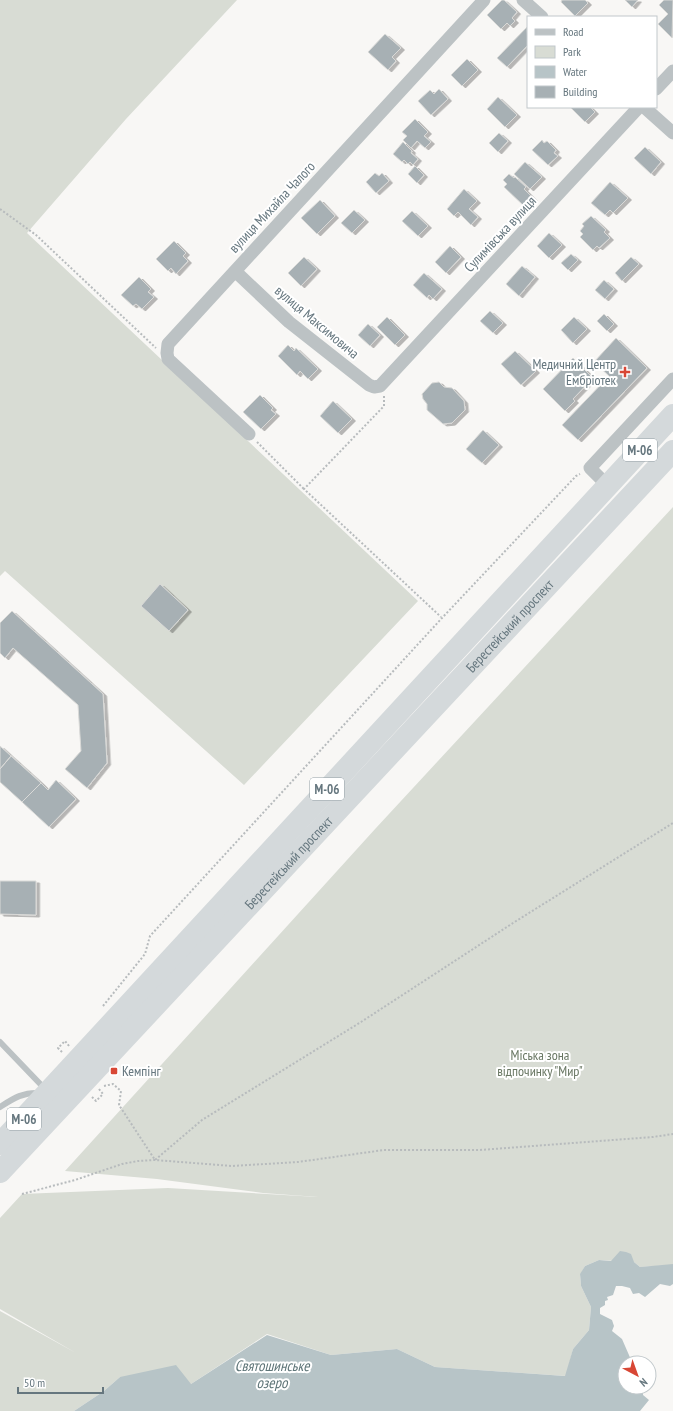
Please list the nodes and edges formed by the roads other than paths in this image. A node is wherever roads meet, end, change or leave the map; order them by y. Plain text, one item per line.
1 (484, 0) edge
2 (523, 0) edge
3 (541, 16) edge
4 (673, 71) edge
5 (657, 88) edge
6 (638, 108) edge
7 (645, 108) edge
8 (673, 133) edge
9 (235, 271) junction
10 (673, 379) edge
11 (384, 383) joint
12 (673, 415) edge
13 (249, 434) road end
14 (673, 451) edge
15 (607, 486) junction
16 (0, 1042) edge
17 (48, 1093) junction
18 (0, 1107) edge
19 (0, 1144) edge
20 (0, 1172) edge

1 - 9 street, вулиця Михайла Чалого
2 - 3 street
4 - 5 street
6 - 11 street, Сулимівська вулиця
7 - 8 street
9 - 11 street, вулиця Максимовича
9 - 13 street, вулиця Михайла Чалого
10 - 15 street
12 - 15 highway, М-06
14 - 20 highway, Берестейський проспект / М-06
15 - 17 highway, Берестейський проспект / М-06
16 - 17 lane
17 - 18 lane
17 - 19 highway, Берестейський проспект / М-06

